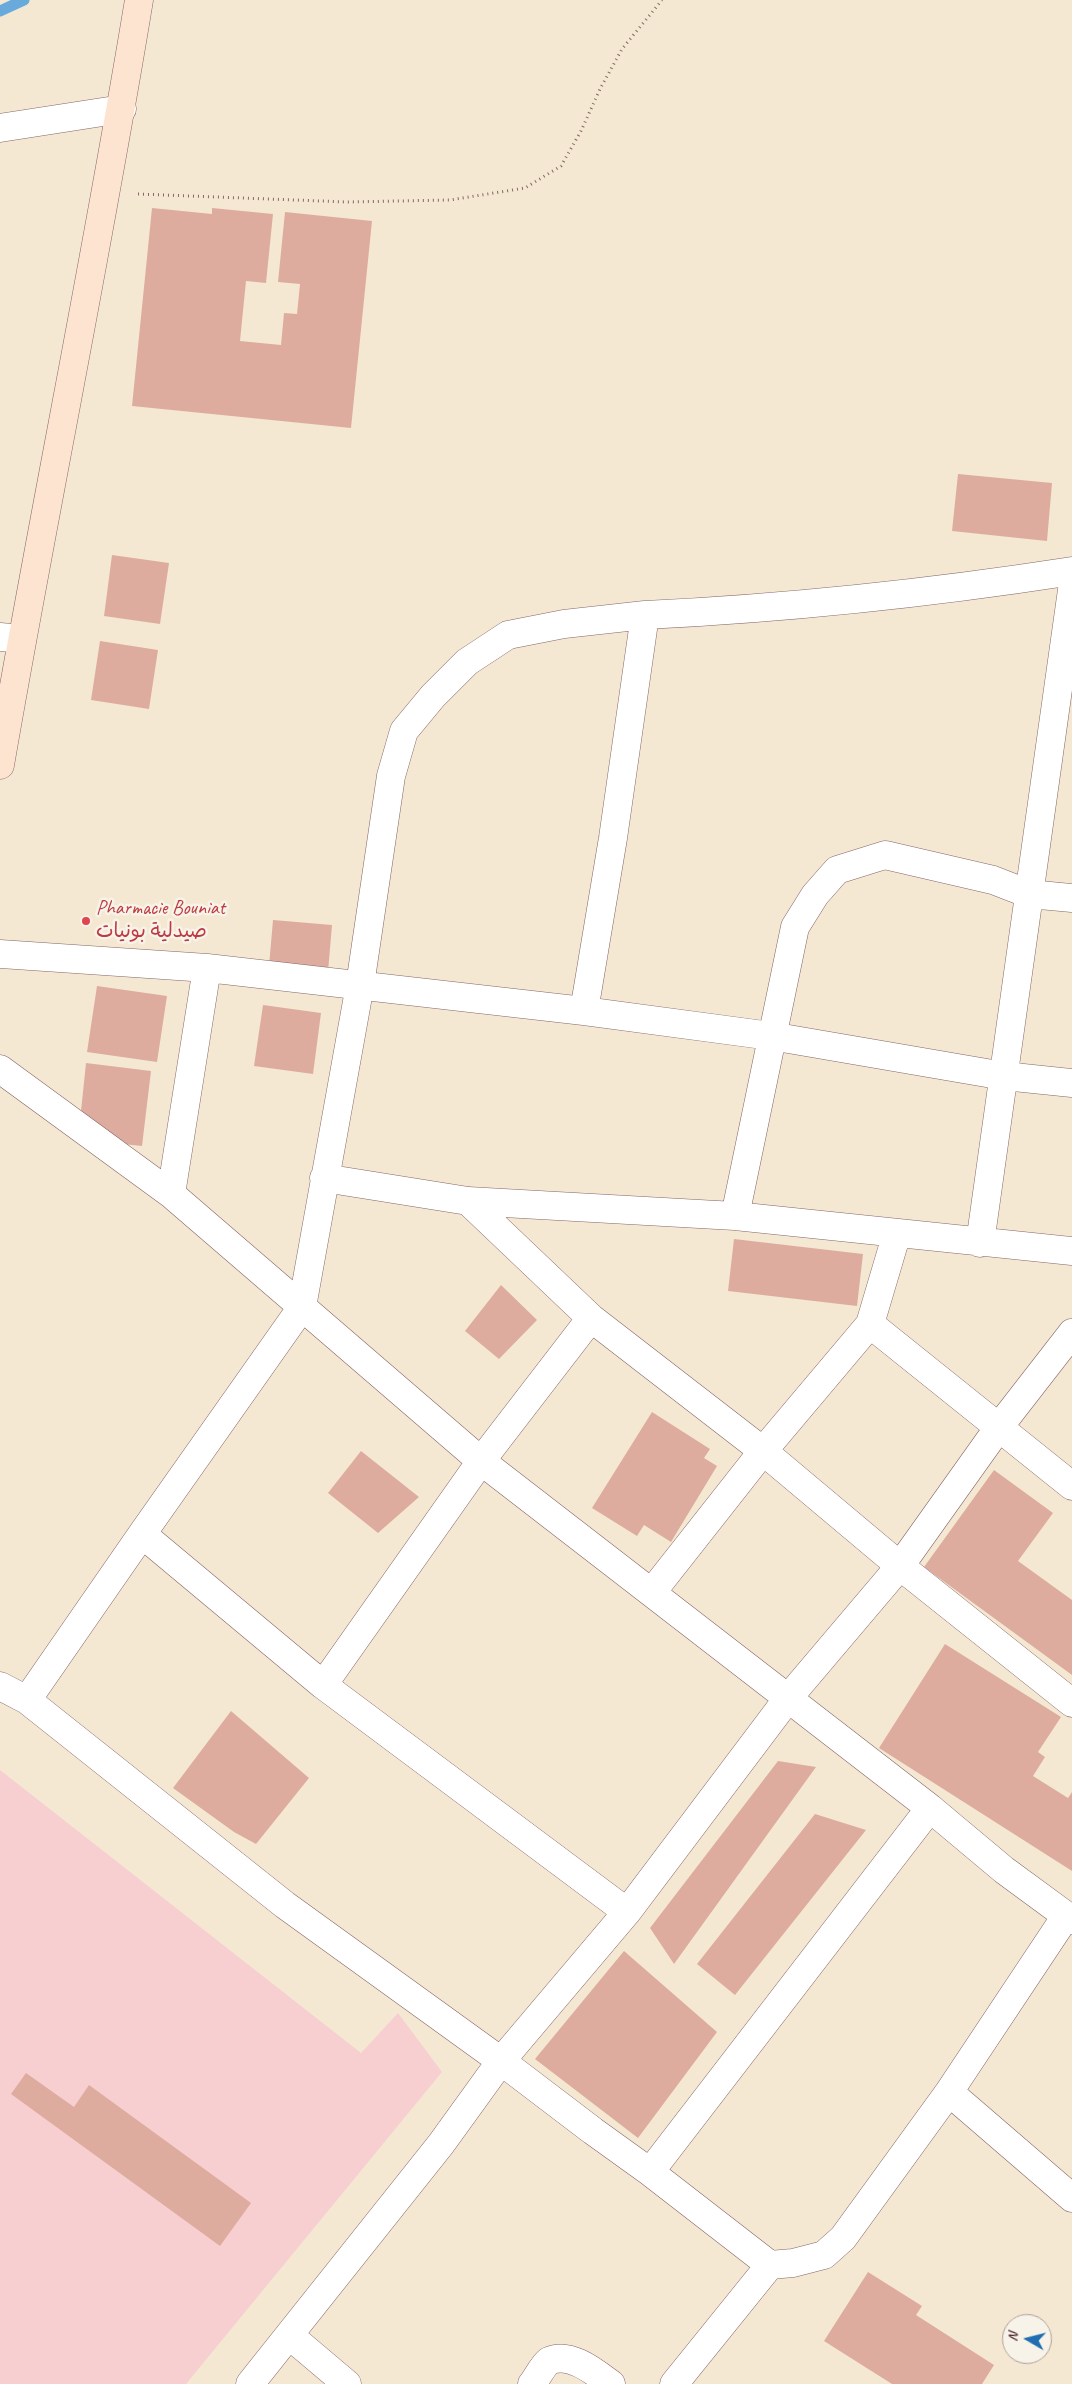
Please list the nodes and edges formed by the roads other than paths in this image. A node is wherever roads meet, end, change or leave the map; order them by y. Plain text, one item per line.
1 (138, 8) edge
2 (122, 109) junction
3 (0, 128) edge
4 (1072, 571) edge
5 (1072, 590) edge
6 (645, 615) junction
7 (11, 638) edge
8 (0, 765) edge
9 (1029, 894) junction
10 (1072, 898) edge
11 (0, 954) edge
12 (207, 968) junction
13 (360, 985) junction
14 (584, 1011) junction
15 (772, 1036) junction
16 (0, 1069) edge
17 (1004, 1076) junction
18 (1072, 1084) edge
19 (324, 1178) junction
20 (171, 1194) junction
21 (468, 1201) junction
22 (735, 1216) junction
23 (897, 1233) junction
24 (980, 1243) junction
25 (1072, 1252) edge
26 (302, 1307) junction
27 (591, 1318) junction
28 (870, 1324) junction
29 (1072, 1334) edge
30 (999, 1427) junction
31 (763, 1451) junction
32 (481, 1461) junction
33 (1072, 1486) edge
34 (142, 1534) junction
35 (900, 1566) junction
36 (652, 1592) junction
37 (323, 1685) junction
38 (0, 1686) edge
39 (788, 1698) junction
40 (27, 1700) junction
41 (1072, 1703) edge
42 (930, 1808) junction
43 (627, 1912) junction
44 (1069, 1918) edge
45 (501, 2061) junction
46 (949, 2092) junction
47 (650, 2172) junction
48 (1072, 2198) edge
49 (770, 2265) junction
50 (289, 2335) junction
51 (250, 2384) edge
52 (347, 2384) edge
53 (532, 2384) edge
54 (611, 2384) edge
55 (674, 2384) edge

1 - 2 street
2 - 3 street
2 - 7 street
4 - 6 street
5 - 9 street
6 - 13 street
6 - 14 street
7 - 8 street
9 - 10 street
9 - 15 street
9 - 17 street
11 - 12 street
12 - 13 street
12 - 20 street
13 - 14 street
13 - 19 street
14 - 15 street
15 - 17 street
15 - 22 street
16 - 20 street
17 - 18 street
17 - 24 street
19 - 21 street
19 - 26 street
20 - 26 street
21 - 22 street
21 - 27 street
22 - 23 street
23 - 24 street
23 - 28 street
24 - 25 street
26 - 32 street
26 - 34 street
27 - 31 street
27 - 32 street
28 - 30 street
28 - 31 street
29 - 30 street
30 - 33 street
30 - 35 street
31 - 35 street
31 - 36 street
32 - 36 street
32 - 37 street
34 - 37 street
34 - 40 street
35 - 39 street
35 - 41 street
36 - 39 street
37 - 43 street
38 - 40 street
39 - 42 street
39 - 43 street
40 - 45 street
42 - 44 street
42 - 47 street
43 - 45 street
44 - 46 street
45 - 47 street
45 - 50 street
46 - 48 street
46 - 49 street
47 - 49 street
49 - 55 street
50 - 51 street
50 - 52 street
53 - 54 street

